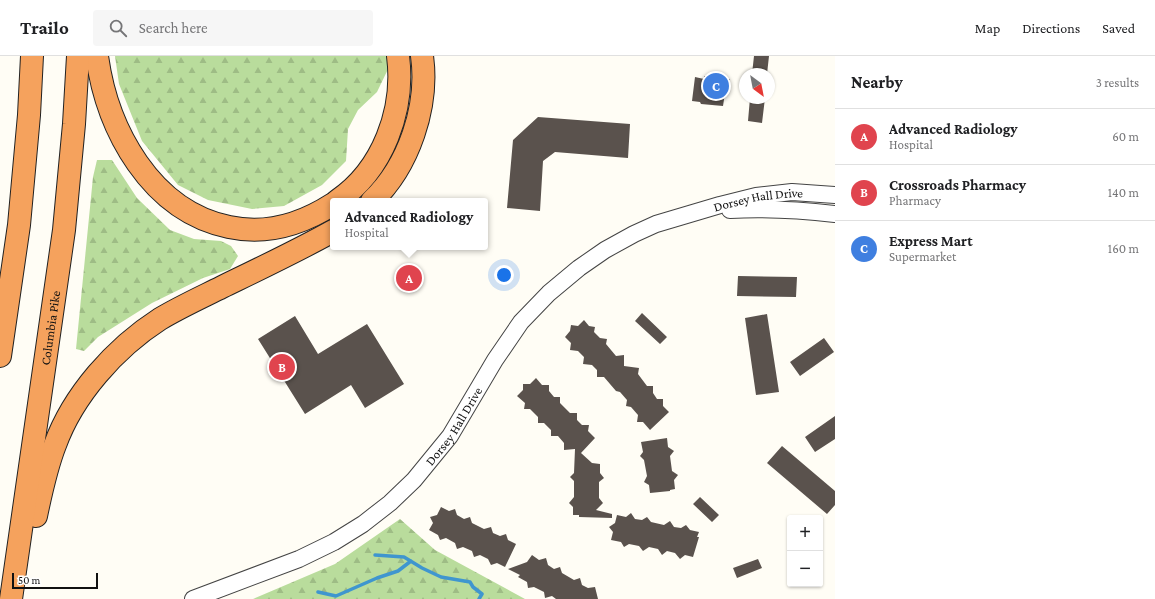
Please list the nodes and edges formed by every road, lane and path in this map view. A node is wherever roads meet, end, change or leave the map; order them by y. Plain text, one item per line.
1 (32, 56) edge
2 (78, 56) edge
3 (97, 56) edge
4 (398, 56) edge
5 (422, 56) edge
6 (29, 115) junction
7 (835, 195) edge
8 (341, 198) edge
9 (375, 198) edge
10 (330, 206) edge
11 (835, 214) edge
12 (683, 215) junction
13 (330, 233) edge
14 (0, 251) edge
15 (0, 356) edge
16 (11, 599) edge
17 (19, 599) edge
18 (193, 599) edge

1 - 6 highway
2 - 16 highway, Columbia Pike
3 - 10 highway
4 - 8 highway
5 - 9 highway
6 - 14 highway
6 - 15 highway
7 - 12 street, Dorsey Hall Drive
11 - 12 street, Dorsey Hall Drive
12 - 18 street, Dorsey Hall Drive
13 - 17 highway

